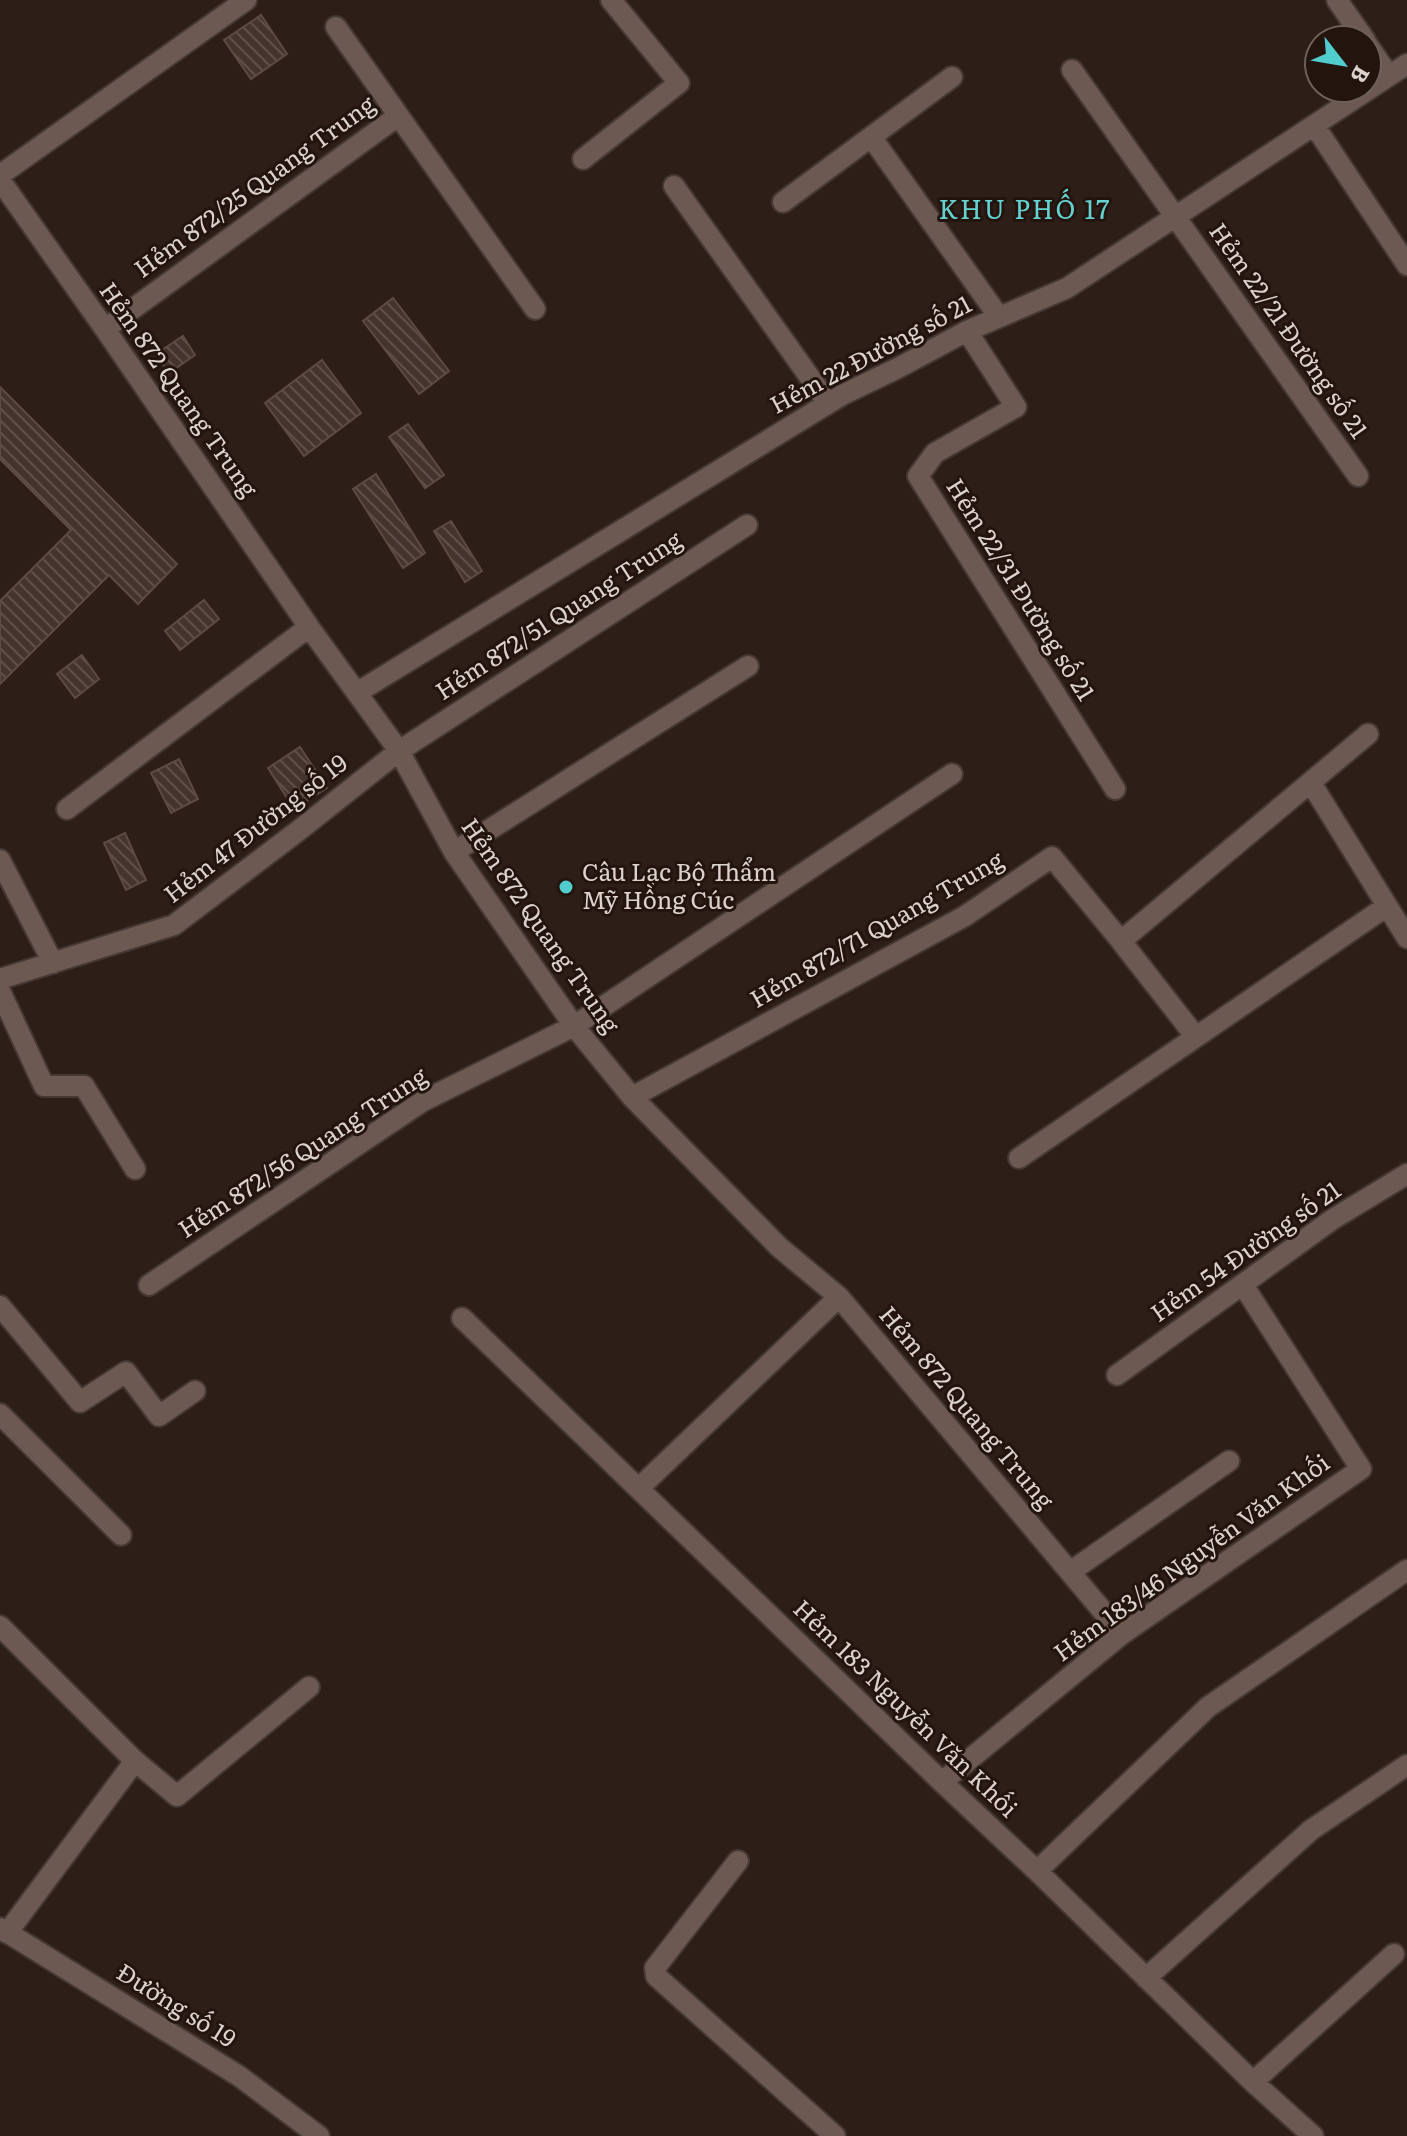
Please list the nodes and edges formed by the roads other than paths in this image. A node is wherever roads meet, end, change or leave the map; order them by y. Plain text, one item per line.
1 (246, 0) edge
2 (611, 0) edge
3 (1337, 0) edge
4 (1354, 24) edge
5 (336, 27) dead end
6 (1407, 64) edge
7 (1383, 67) edge
8 (1072, 70) dead end
9 (1389, 76) junction
10 (952, 77) dead end
11 (398, 116) junction
12 (1314, 125) junction
13 (872, 138) junction
14 (583, 159) dead end
15 (0, 177) edge
16 (674, 186) dead end
17 (783, 202) dead end
18 (1175, 217) junction
19 (1407, 265) edge
20 (535, 309) dead end
21 (999, 317) junction
22 (105, 329) junction
23 (967, 331) junction
24 (828, 403) junction
25 (1358, 476) dead end
26 (747, 525) dead end
27 (309, 627) junction
28 (748, 666) dead end
29 (358, 692) junction
30 (1368, 734) dead end
31 (399, 751) junction
32 (952, 774) dead end
33 (1311, 783) junction
34 (1115, 789) dead end
35 (67, 809) dead end
36 (454, 852) junction
37 (0, 860) edge
38 (1387, 906) junction
39 (1407, 938) edge
40 (1121, 941) junction
41 (53, 963) junction
42 (0, 979) edge
43 (0, 991) edge
44 (574, 1026) junction
45 (1196, 1037) junction
46 (632, 1097) junction
47 (1019, 1158) dead end
48 (135, 1169) dead end
49 (1407, 1174) edge
50 (149, 1285) dead end
51 (1243, 1285) junction
52 (839, 1297) junction
53 (0, 1306) edge
54 (462, 1318) dead end
55 (1117, 1375) dead end
56 (195, 1391) dead end
57 (4, 1425) edge
58 (1229, 1461) dead end
59 (639, 1488) junction
60 (121, 1535) dead end
61 (1407, 1570) edge
62 (1070, 1572) junction
63 (0, 1626) edge
64 (1122, 1634) junction
65 (309, 1687) dead end
66 (135, 1761) junction
67 (1407, 1765) edge
68 (942, 1782) junction
69 (738, 1861) dead end
70 (1037, 1871) junction
71 (4, 1930) edge
72 (1394, 1954) dead end
73 (1146, 1978) junction
74 (1253, 2082) junction
75 (319, 2136) edge
76 (835, 2136) edge
77 (1313, 2136) edge

1 - 15 street
2 - 14 street
3 - 4 street
5 - 11 street, Hẻm 872/25 Quang Trung
6 - 9 street, Hẻm 22 Đường số 21
7 - 9 street
8 - 18 street, Hẻm 22/21 Đường số 21
9 - 12 street, Hẻm 22 Đường số 21
10 - 13 street
11 - 20 street, Hẻm 872/25 Quang Trung
11 - 22 street, Hẻm 872/25 Quang Trung
12 - 18 street, Hẻm 22 Đường số 21
12 - 19 street
13 - 17 street
13 - 21 street
15 - 22 street, Hẻm 872 Quang Trung
16 - 24 street
18 - 21 street, Hẻm 22 Đường số 21
18 - 25 street, Hẻm 22/21 Đường số 21
21 - 23 street, Hẻm 22 Đường số 21
22 - 27 street, Hẻm 872 Quang Trung
23 - 24 street, Hẻm 22 Đường số 21
23 - 34 street, Hẻm 22/31 Đường số 21
24 - 29 street, Hẻm 22 Đường số 21
26 - 31 street, Hẻm 872/51 Quang Trung
27 - 29 street, Hẻm 872 Quang Trung
27 - 35 street
28 - 36 street
29 - 31 street, Hẻm 872 Quang Trung
30 - 33 street
31 - 36 street, Hẻm 872 Quang Trung
31 - 41 street, Hẻm 47 Đường số 19
32 - 44 street, Hẻm 872/56 Quang Trung
33 - 38 street
33 - 40 street
36 - 44 street, Hẻm 872 Quang Trung
37 - 41 street
38 - 39 street
38 - 45 street
40 - 45 street, Hẻm 872/71 Quang Trung
40 - 46 street, Hẻm 872/71 Quang Trung
41 - 42 street, Hẻm 47 Đường số 19
43 - 48 street
44 - 46 street, Hẻm 872 Quang Trung
44 - 50 street, Hẻm 872/56 Quang Trung
45 - 47 street
46 - 52 street, Hẻm 872 Quang Trung
49 - 51 street, Hẻm 54 Đường số 21
51 - 55 street, Hẻm 54 Đường số 21
51 - 64 street, Hẻm 183/46 Nguyễn Văn Khối
52 - 59 street
52 - 62 street, Hẻm 872 Quang Trung
53 - 56 street
54 - 59 street, Hẻm 183 Nguyễn Văn Khối
57 - 60 street
58 - 62 street
59 - 68 street, Hẻm 183 Nguyễn Văn Khối
61 - 70 street
62 - 64 street, Hẻm 872 Quang Trung
63 - 66 street
64 - 68 street, Hẻm 183/46 Nguyễn Văn Khối
65 - 66 street
66 - 71 street
67 - 73 street
68 - 70 street, Hẻm 183 Nguyễn Văn Khối
69 - 76 street
70 - 73 street, Hẻm 183 Nguyễn Văn Khối
71 - 75 street, Đường số 19
72 - 74 street
73 - 74 street, Hẻm 183 Nguyễn Văn Khối
74 - 77 street, Hẻm 183 Nguyễn Văn Khối

